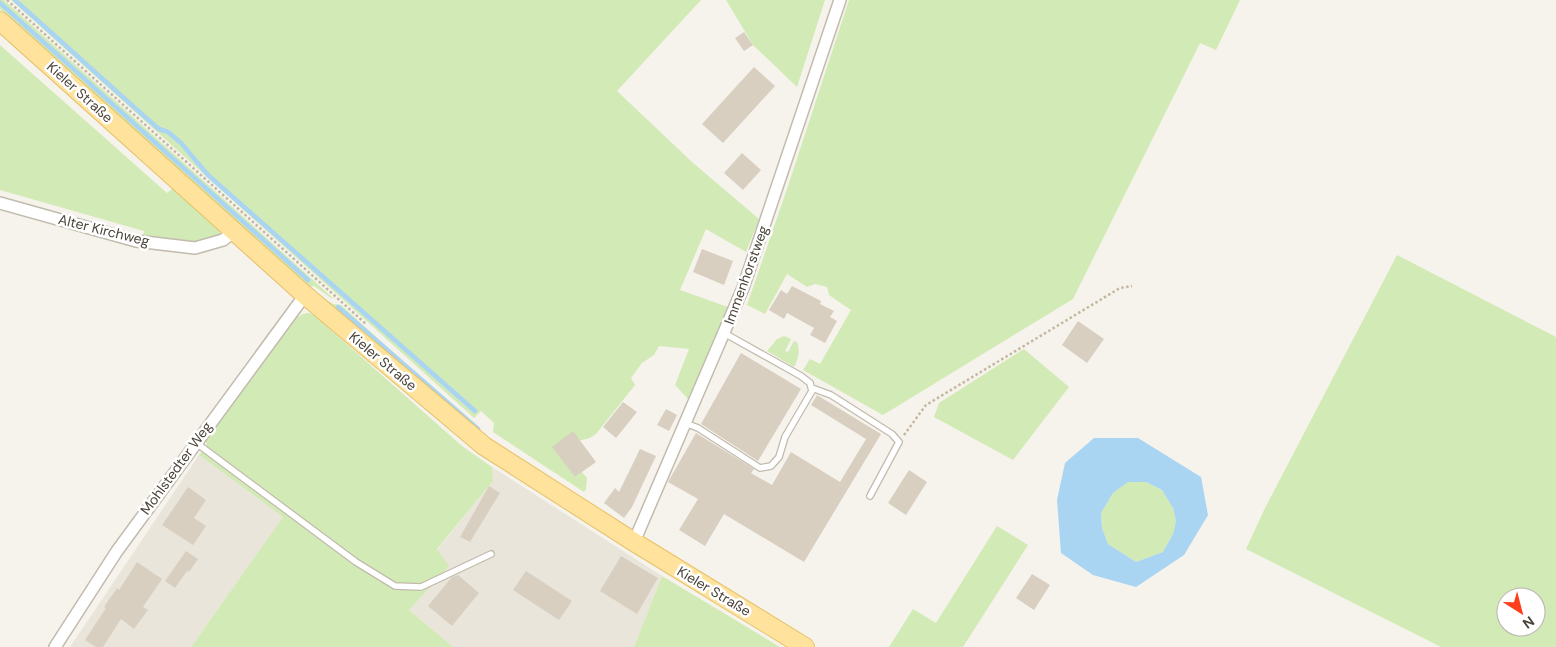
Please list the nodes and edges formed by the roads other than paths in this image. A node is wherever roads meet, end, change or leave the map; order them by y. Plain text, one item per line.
1 (840, 0) edge
2 (0, 21) edge
3 (0, 203) edge
4 (235, 231) junction
5 (305, 295) junction
6 (724, 333) junction
7 (812, 388) junction
8 (686, 423) junction
9 (195, 442) junction
10 (870, 496) dead end
11 (634, 542) junction
12 (491, 554) dead end
13 (56, 647) edge
14 (805, 647) edge

1 - 6 street, Immenhorstweg
2 - 4 main road, Kieler Straße
3 - 4 street, Alter Kirchweg
4 - 5 main road, Kieler Straße
5 - 9 street, Mohlstedter Weg
5 - 11 main road, Kieler Straße
6 - 7 lane
6 - 8 street, Immenhorstweg
7 - 8 lane
7 - 10 lane
8 - 11 street, Immenhorstweg
9 - 12 lane
9 - 13 street, Mohlstedter Weg
11 - 14 main road, Kieler Straße

